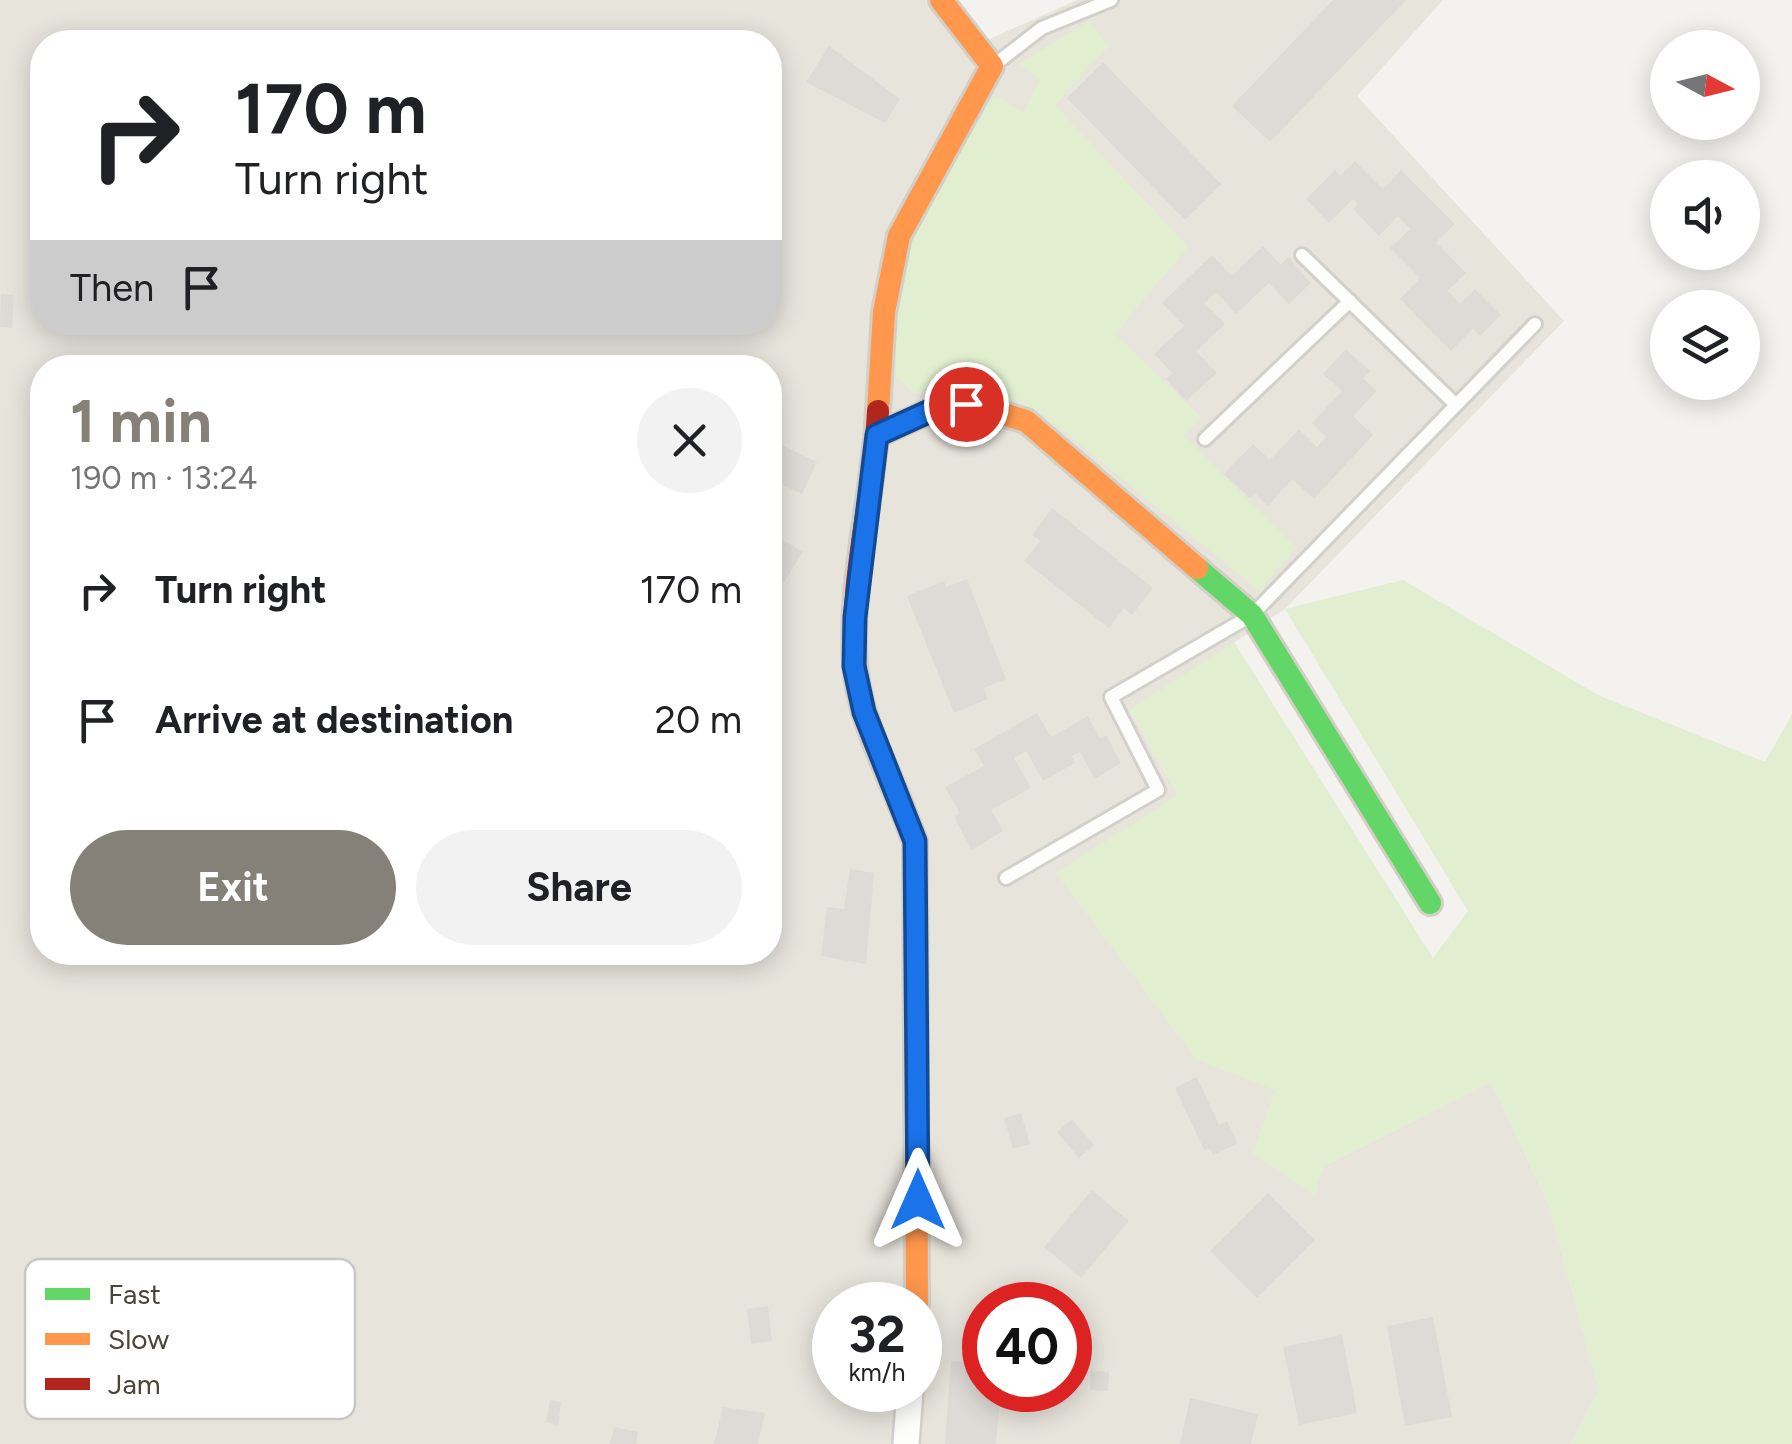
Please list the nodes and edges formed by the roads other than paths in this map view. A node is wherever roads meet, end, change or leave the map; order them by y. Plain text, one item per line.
1 (941, 0) edge
2 (1111, 0) edge
3 (992, 66) junction
4 (1302, 254) dead end
5 (1350, 302) junction
6 (1535, 324) dead end
7 (1456, 405) junction
8 (877, 435) junction
9 (1206, 439) dead end
10 (1252, 615) junction
11 (1006, 878) dead end
12 (1430, 904) dead end
13 (916, 1282) edge
14 (908, 1412) edge
15 (906, 1444) edge

1 - 3 street
2 - 3 lane
3 - 8 street
4 - 5 lane
5 - 7 lane
5 - 9 lane
6 - 7 lane
7 - 10 lane
8 - 10 street
8 - 13 street
10 - 11 lane
10 - 12 street
14 - 15 street

